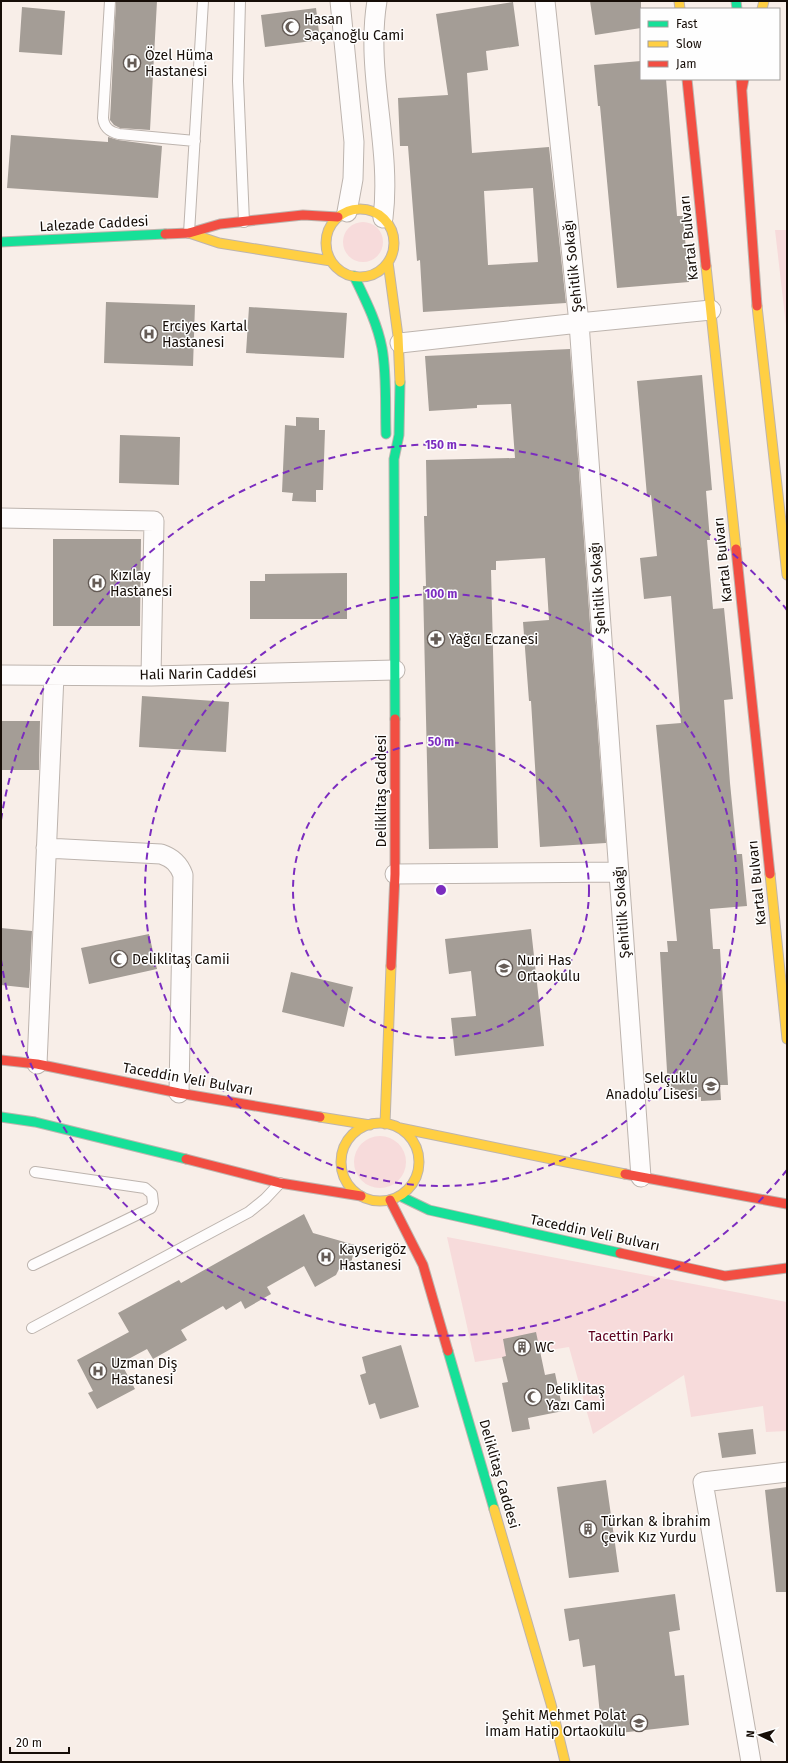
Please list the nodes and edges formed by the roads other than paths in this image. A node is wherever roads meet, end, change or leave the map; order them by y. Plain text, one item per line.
1 (110, 1) edge
2 (203, 1) edge
3 (240, 1) edge
4 (340, 1) edge
5 (376, 1) edge
6 (545, 1) edge
7 (687, 80) edge
8 (743, 82) edge
9 (195, 141) junction
10 (343, 214) junction
11 (383, 218) junction
12 (244, 222) junction
13 (189, 233) junction
14 (1, 242) edge
15 (331, 261) junction
16 (388, 262) junction
17 (354, 276) junction
18 (711, 310) junction
19 (579, 323) junction
20 (400, 343) junction
21 (394, 459) junction
22 (1, 518) edge
23 (786, 547) edge
24 (787, 575) edge
25 (395, 670) junction
26 (1, 675) edge
27 (54, 675) junction
28 (151, 676) junction
29 (46, 848) junction
30 (619, 872) junction
31 (395, 874) junction
32 (787, 1039) edge
33 (1, 1060) edge
34 (37, 1064) junction
35 (179, 1093) junction
36 (1, 1117) edge
37 (385, 1124) junction
38 (370, 1125) junction
39 (400, 1128) junction
40 (35, 1172) dead end
41 (640, 1177) junction
42 (280, 1183) junction
43 (361, 1196) junction
44 (400, 1196) junction
45 (390, 1200) junction
46 (787, 1204) edge
47 (33, 1265) dead end
48 (787, 1268) edge
49 (32, 1328) dead end
50 (787, 1472) edge
51 (565, 1762) edge
52 (751, 1762) edge

1 - 9 lane
2 - 9 lane
3 - 12 lane
4 - 10 street
5 - 11 street
6 - 19 street, Şehitlik Sokağı
7 - 18 main road, Kartal Bulvarı
8 - 23 main road
9 - 13 lane
10 - 11 main road
10 - 12 main road, Lalezade Caddesi
10 - 15 main road
11 - 16 main road
12 - 13 main road, Lalezade Caddesi
13 - 14 main road, Lalezade Caddesi
13 - 15 main road, Lalezade Caddesi
15 - 17 main road
16 - 17 main road
16 - 20 main road, Deliklitaş Caddesi
17 - 21 main road, Deliklitaş Caddesi
18 - 19 street
18 - 32 main road, Kartal Bulvarı
19 - 20 street
19 - 30 street, Şehitlik Sokağı
20 - 21 main road, Deliklitaş Caddesi
21 - 25 main road, Deliklitaş Caddesi
22 - 28 street
23 - 24 main road
25 - 28 street, Hali Narin Caddesi
25 - 31 main road, Deliklitaş Caddesi
26 - 27 street, Hali Narin Caddesi
27 - 28 street, Hali Narin Caddesi
27 - 29 street
29 - 34 street
29 - 35 street
30 - 31 street
30 - 41 street, Şehitlik Sokağı
31 - 37 main road, Deliklitaş Caddesi
33 - 34 main road, Taceddin Veli Bulvarı
34 - 35 main road, Taceddin Veli Bulvarı
35 - 38 main road, Taceddin Veli Bulvarı
36 - 42 main road
37 - 38 main road
37 - 39 main road
38 - 43 main road
39 - 41 main road
39 - 44 main road
40 - 47 lane
41 - 46 main road
42 - 43 main road
42 - 49 lane
43 - 45 main road
44 - 45 main road
44 - 48 main road, Taceddin Veli Bulvarı
45 - 51 main road, Deliklitaş Caddesi
50 - 52 street

